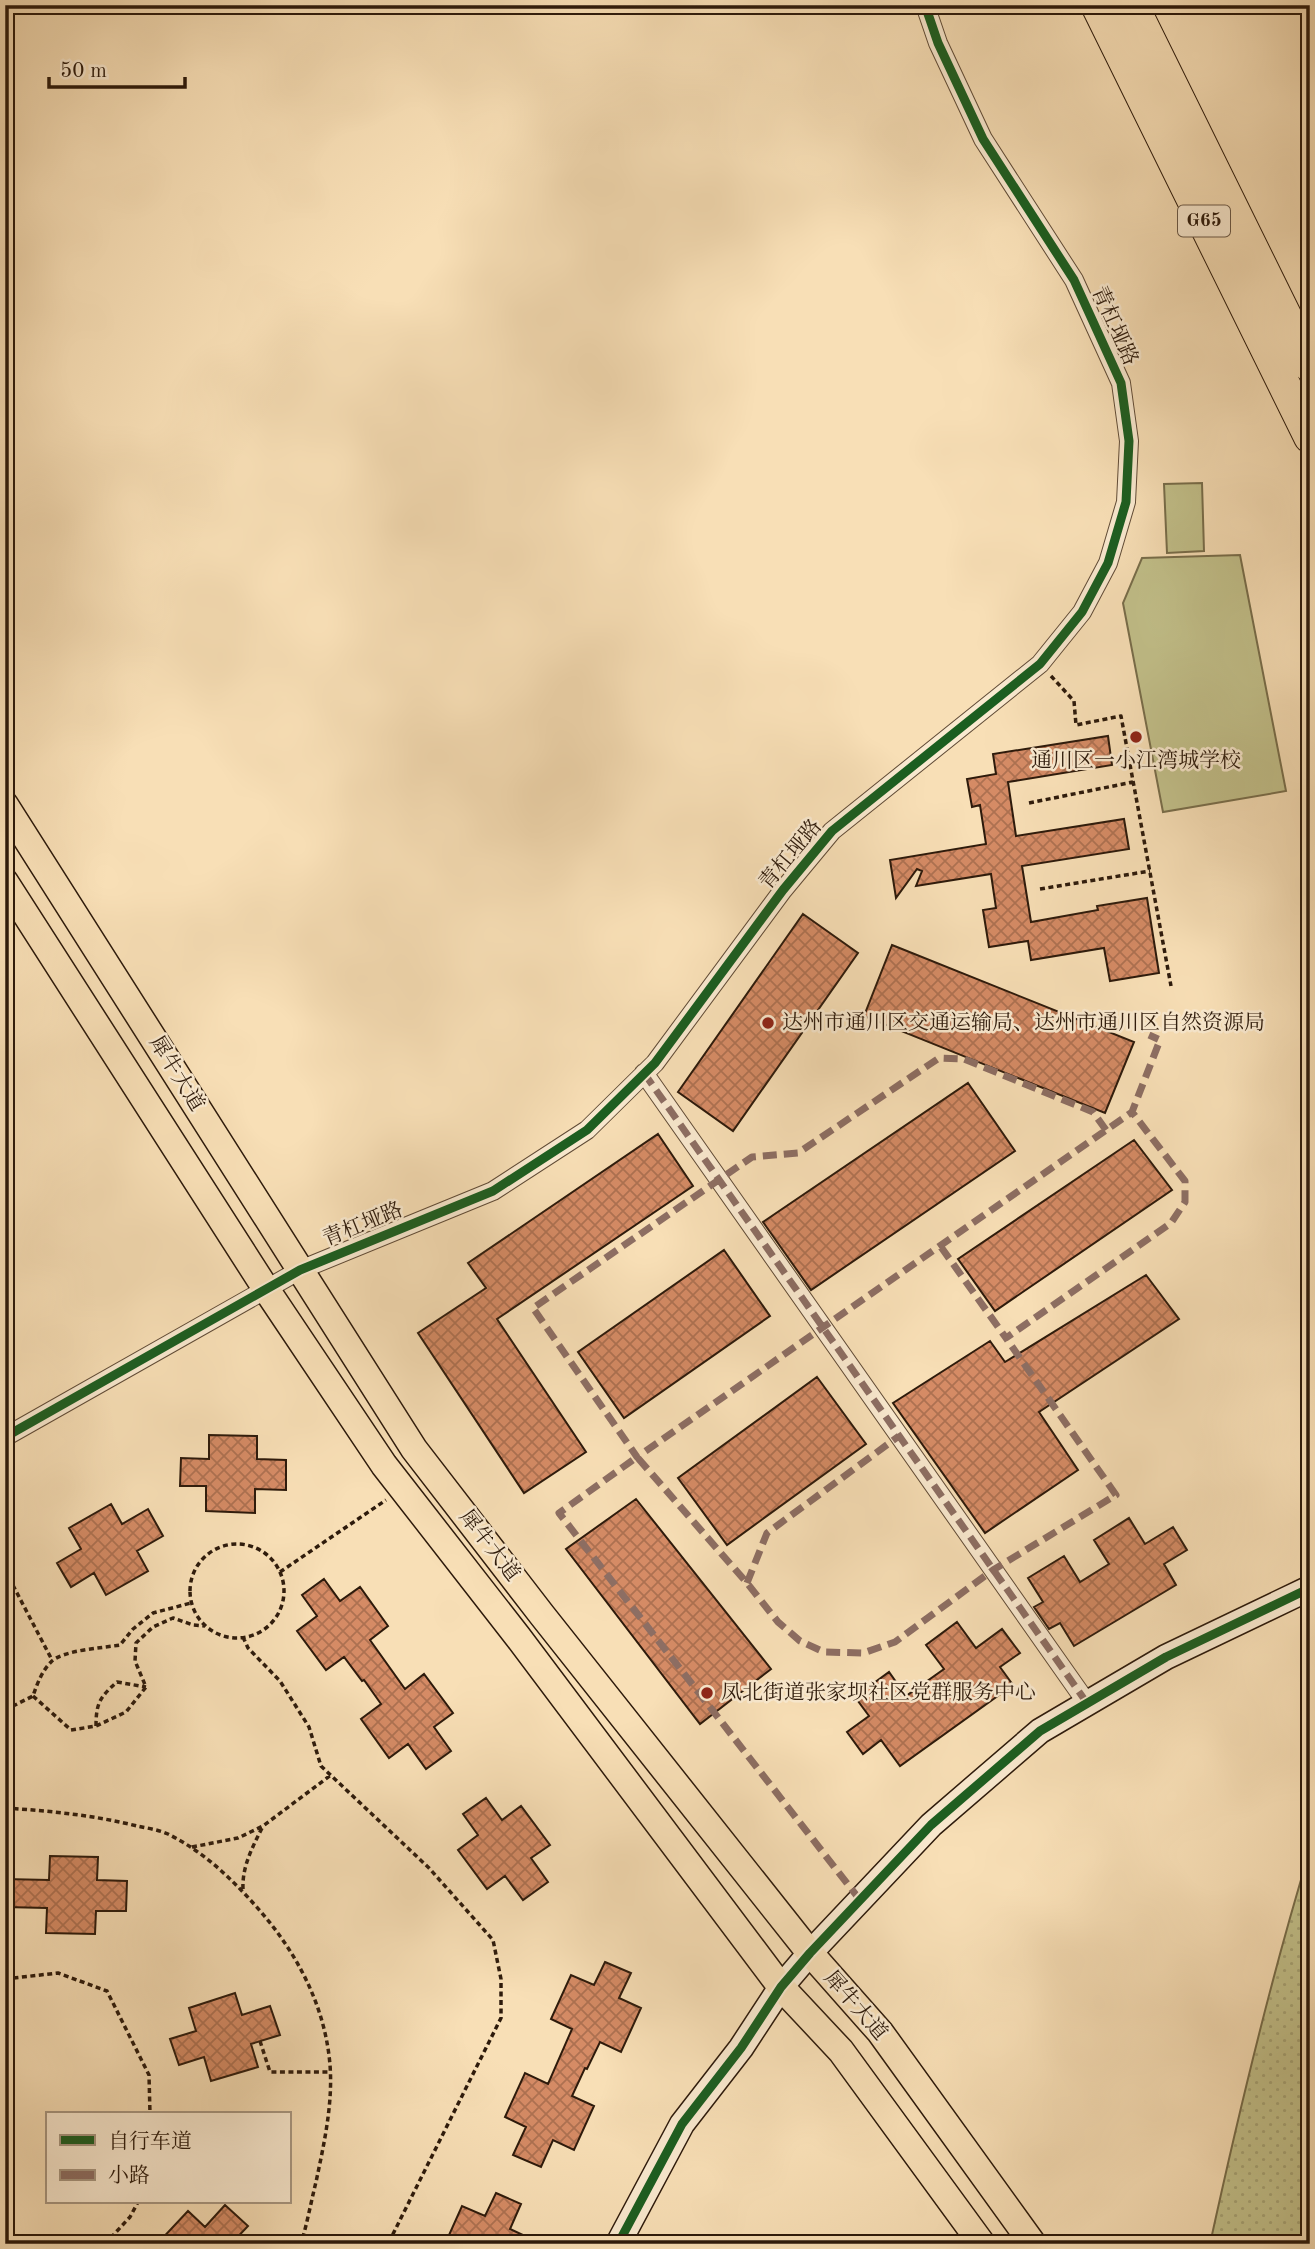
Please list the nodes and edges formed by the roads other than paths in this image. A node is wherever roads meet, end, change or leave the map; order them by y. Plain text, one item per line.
1 (925, 5) edge
2 (1097, 5) edge
3 (1132, 5) edge
4 (1310, 366) edge
5 (1310, 437) edge
6 (5, 805) edge
7 (5, 882) edge
8 (644, 1073) junction
9 (300, 1270) junction
10 (266, 1289) junction
11 (5, 1437) edge
12 (1310, 1588) edge
13 (1087, 1703) junction
14 (810, 1953) junction
15 (781, 1987) junction
16 (618, 2244) edge
17 (982, 2244) edge
18 (1032, 2244) edge

1 - 8 street, 青杠垭路
2 - 5 highway, G65
3 - 4 highway, G65
6 - 9 main road, 犀牛大道
7 - 10 main road, 犀牛大道
8 - 9 street, 青杠垭路
8 - 13 street
9 - 10 street, 青杠垭路
9 - 14 main road, 犀牛大道
10 - 11 street, 青杠垭路
10 - 15 main road, 犀牛大道
12 - 13 street
13 - 14 street
14 - 15 street
14 - 18 main road, 犀牛大道
15 - 16 street
15 - 17 main road, 犀牛大道

